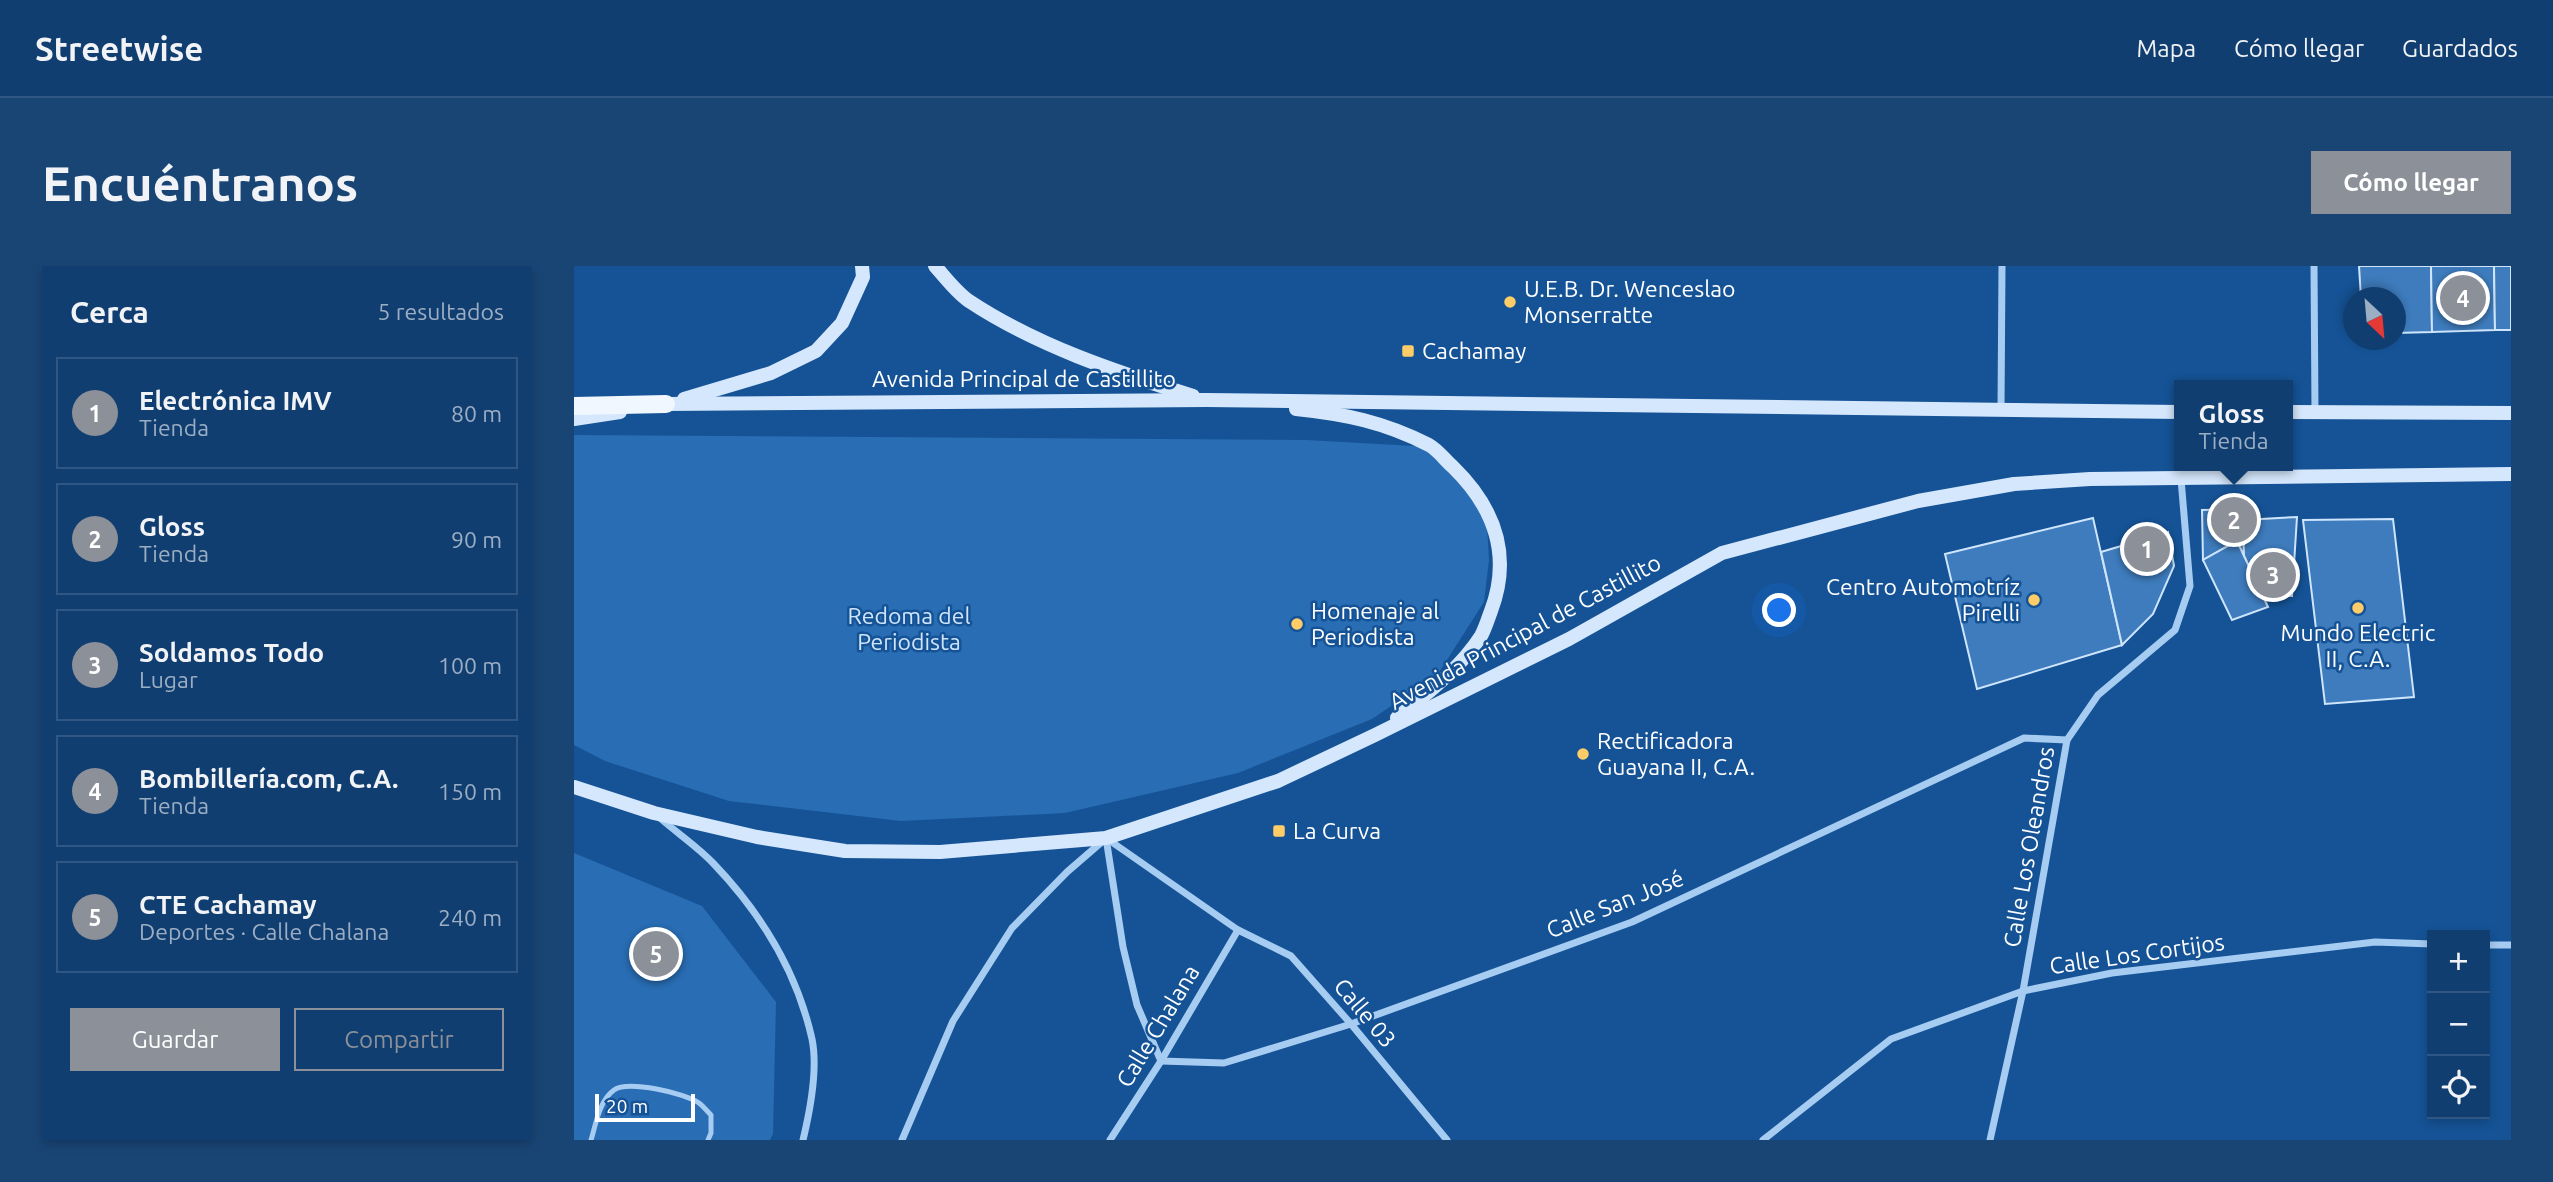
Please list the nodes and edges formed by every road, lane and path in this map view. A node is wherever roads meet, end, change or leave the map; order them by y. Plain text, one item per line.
1 (862, 266) edge
2 (935, 266) edge
3 (2002, 266) edge
4 (2314, 266) edge
5 (1206, 400) junction
6 (666, 404) junction
7 (574, 406) edge
8 (2001, 409) junction
9 (2174, 412) edge
10 (2293, 412) edge
11 (2315, 412) junction
12 (2511, 413) edge
13 (574, 419) edge
14 (2511, 474) edge
15 (2181, 479) junction
16 (1375, 735) junction
17 (2067, 740) junction
18 (574, 787) edge
19 (654, 813) junction
20 (1106, 838) junction
21 (1238, 930) junction
22 (2427, 944) edge
23 (2490, 945) edge
24 (2511, 945) edge
25 (2023, 991) junction
26 (1351, 1024) junction
27 (1161, 1061) junction
28 (591, 1140) edge
29 (708, 1140) edge
30 (803, 1140) edge
31 (902, 1140) edge
32 (1110, 1140) edge
33 (1447, 1140) edge
34 (1763, 1140) edge
35 (1990, 1140) edge

1 - 6 main road
2 - 5 main road
3 - 8 street
4 - 11 street
5 - 6 main road, Avenida Principal de Castillito
5 - 8 main road, Avenida Principal de Castillito
5 - 16 main road
6 - 7 main road
6 - 13 main road
8 - 9 main road, Avenida Principal de Castillito
10 - 11 main road
11 - 12 main road
14 - 15 main road, Avenida Principal de Castillito
15 - 16 main road, Avenida Principal de Castillito
15 - 17 street, Calle Los Oleandros
16 - 20 main road, Avenida Principal de Castillito
17 - 25 street, Calle Los Oleandros
17 - 26 street, Calle San José
18 - 19 main road, Avenida Principal de Castillito
19 - 20 main road, Avenida Principal de Castillito
19 - 30 street
20 - 21 street, Calle 03
20 - 27 street
20 - 31 street
21 - 26 street, Calle 03
21 - 27 street, Calle Chalana
22 - 25 street, Calle Los Cortijos
23 - 24 street
25 - 34 street, Calle Los Cortijos
25 - 35 street, Calle Los Oleandros
26 - 27 street, Calle San José
26 - 33 street, Calle 03
27 - 32 street, Calle Chalana
28 - 29 lane

